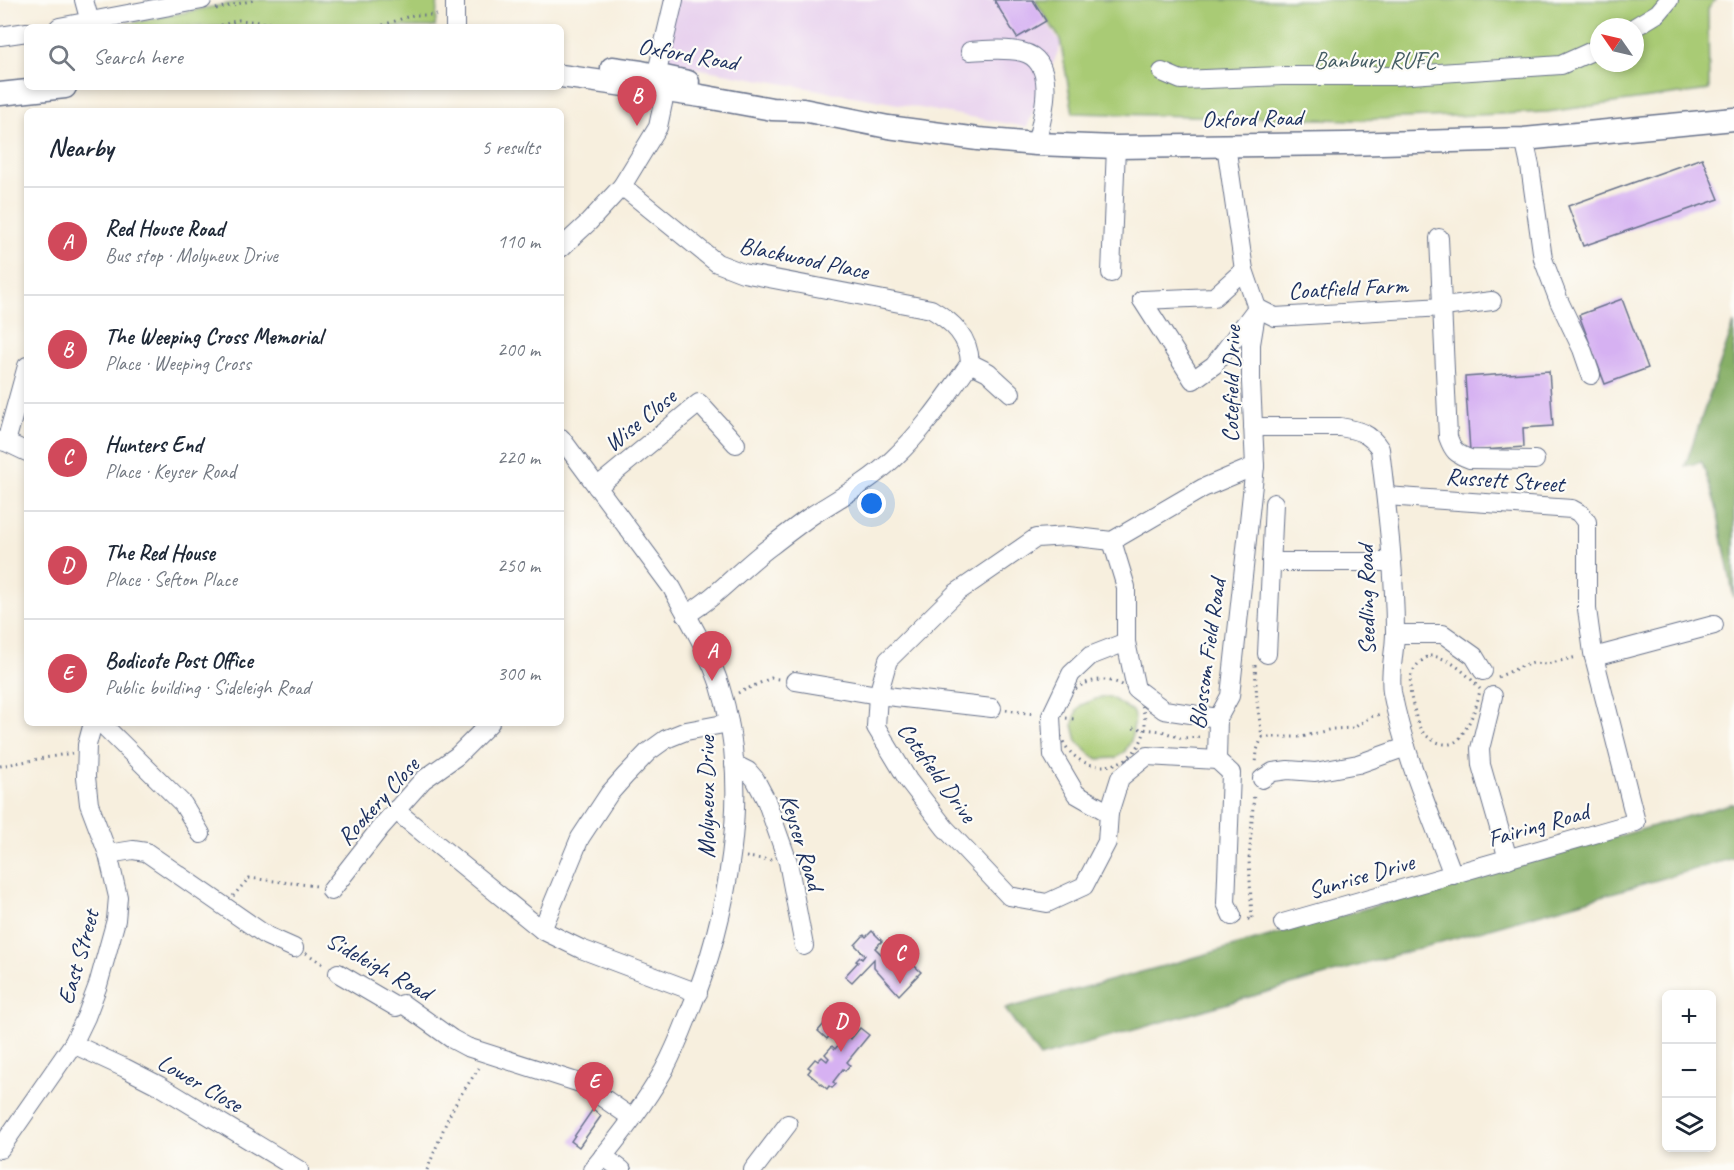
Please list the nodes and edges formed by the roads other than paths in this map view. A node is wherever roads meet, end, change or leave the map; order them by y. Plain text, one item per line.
1 (84, 0) edge
2 (202, 0) edge
3 (674, 0) edge
4 (1669, 0) edge
5 (90, 22) junction
6 (1644, 22) edge
7 (78, 24) edge
8 (24, 32) edge
9 (0, 36) edge
10 (970, 51) dead end
11 (1590, 52) edge
12 (564, 63) edge
13 (1162, 72) dead end
14 (564, 76) edge
15 (661, 84) junction
16 (37, 90) edge
17 (0, 94) edge
18 (1734, 119) edge
19 (1524, 140) junction
20 (1036, 144) junction
21 (1226, 145) junction
22 (1116, 147) junction
23 (622, 186) junction
24 (1439, 238) dead end
25 (564, 245) edge
26 (1244, 270) junction
27 (1111, 273) dead end
28 (1492, 301) dead end
29 (1443, 307) junction
30 (1257, 308) junction
31 (970, 363) junction
32 (1591, 375) dead end
33 (24, 376) edge
34 (1011, 393) dead end
35 (1253, 427) junction
36 (3, 442) edge
37 (564, 442) edge
38 (736, 444) dead end
39 (24, 451) edge
40 (1535, 460) dead end
41 (1255, 466) junction
42 (597, 487) junction
43 (1386, 496) junction
44 (1274, 503) dead end
45 (1112, 541) junction
46 (1271, 562) junction
47 (1391, 562) junction
48 (686, 615) junction
49 (1714, 625) dead end
50 (1395, 634) junction
51 (1126, 642) junction
52 (1267, 654) dead end
53 (1594, 655) junction
54 (795, 681) road end
55 (878, 695) junction
56 (992, 708) road end
57 (1218, 718) junction
58 (729, 723) junction
59 (92, 726) edge
60 (104, 726) edge
61 (487, 726) edge
62 (1407, 747) junction
63 (1217, 760) junction
64 (734, 764) junction
65 (1262, 779) dead end
66 (395, 810) junction
67 (1109, 813) junction
68 (1636, 822) joint
69 (201, 834) dead end
70 (108, 854) junction
71 (1508, 859) junction
72 (1453, 874) junction
73 (332, 891) road end
74 (1232, 916) dead end
75 (1283, 923) dead end
76 (542, 930) junction
77 (804, 946) dead end
78 (294, 948) road end
79 (338, 973) road end
80 (698, 993) junction
81 (73, 1044) junction
82 (632, 1118) junction
83 (788, 1124) dead end
84 (0, 1149) edge
85 (598, 1163) edge
86 (299, 1170) edge
87 (622, 1170) edge
88 (753, 1170) edge

1 - 5 street
2 - 5 street
3 - 15 street
4 - 6 street
5 - 7 street
8 - 9 street
10 - 20 street
11 - 13 street
12 - 15 main road, Oxford Road
14 - 15 main road, Oxford Road
15 - 20 main road, Oxford Road
15 - 23 street
16 - 17 main road
18 - 19 main road, Oxford Road
19 - 21 main road, Oxford Road
19 - 32 street
20 - 22 main road, Oxford Road
21 - 22 main road, Oxford Road
21 - 26 street, Cotefield Drive
22 - 27 street
23 - 25 street
23 - 31 street, Blackwood Place
24 - 29 street
26 - 30 street, Cotefield Drive
26 - 30 street
28 - 29 street, Coatfield Farm
29 - 30 street, Coatfield Farm
29 - 40 street
30 - 35 street, Cotefield Drive
31 - 34 street
31 - 48 street
33 - 36 street
35 - 41 street, Cotefield Drive
35 - 43 street, Seedling Road
36 - 39 street
37 - 42 street, Molyneux Drive
38 - 42 street, Wise Close
41 - 45 street, Cotefield Drive
41 - 57 street, Blossom Field Road
42 - 48 street, Molyneux Drive
43 - 47 street, Seedling Road
43 - 53 street, Russett Street
44 - 46 street
45 - 51 street
45 - 55 street, Cotefield Drive
46 - 47 street
46 - 52 street
47 - 50 street, Seedling Road
48 - 58 street, Molyneux Drive
49 - 53 street
50 - 62 street, Seedling Road
50 - 71 street
51 - 57 street
51 - 67 street
53 - 68 street, Russett Street
54 - 55 street
55 - 56 street
55 - 67 street, Cotefield Drive
57 - 63 street, Blossom Field Road
58 - 64 street, Molyneux Drive
58 - 76 street
59 - 70 street, East Street
60 - 69 street
61 - 66 street, Rookery Close
62 - 65 street
62 - 72 street, Seedling Road
63 - 67 street, Cotefield Drive
63 - 74 street, Blossom Field Road
64 - 77 street, Keyser Road
64 - 80 street, Molyneux Drive
66 - 73 street, Rookery Close
66 - 76 street
68 - 71 street, Fairing Road
70 - 78 street, Sideleigh Road
70 - 81 street, East Street
71 - 72 street, Fairing Road
72 - 75 street, Sunrise Drive
76 - 80 street
79 - 82 street, Sideleigh Road
80 - 82 street, Molyneux Drive
81 - 84 street, East Street
81 - 86 street, Lower Close
82 - 85 street, Molyneux Drive
83 - 88 street
85 - 87 street

